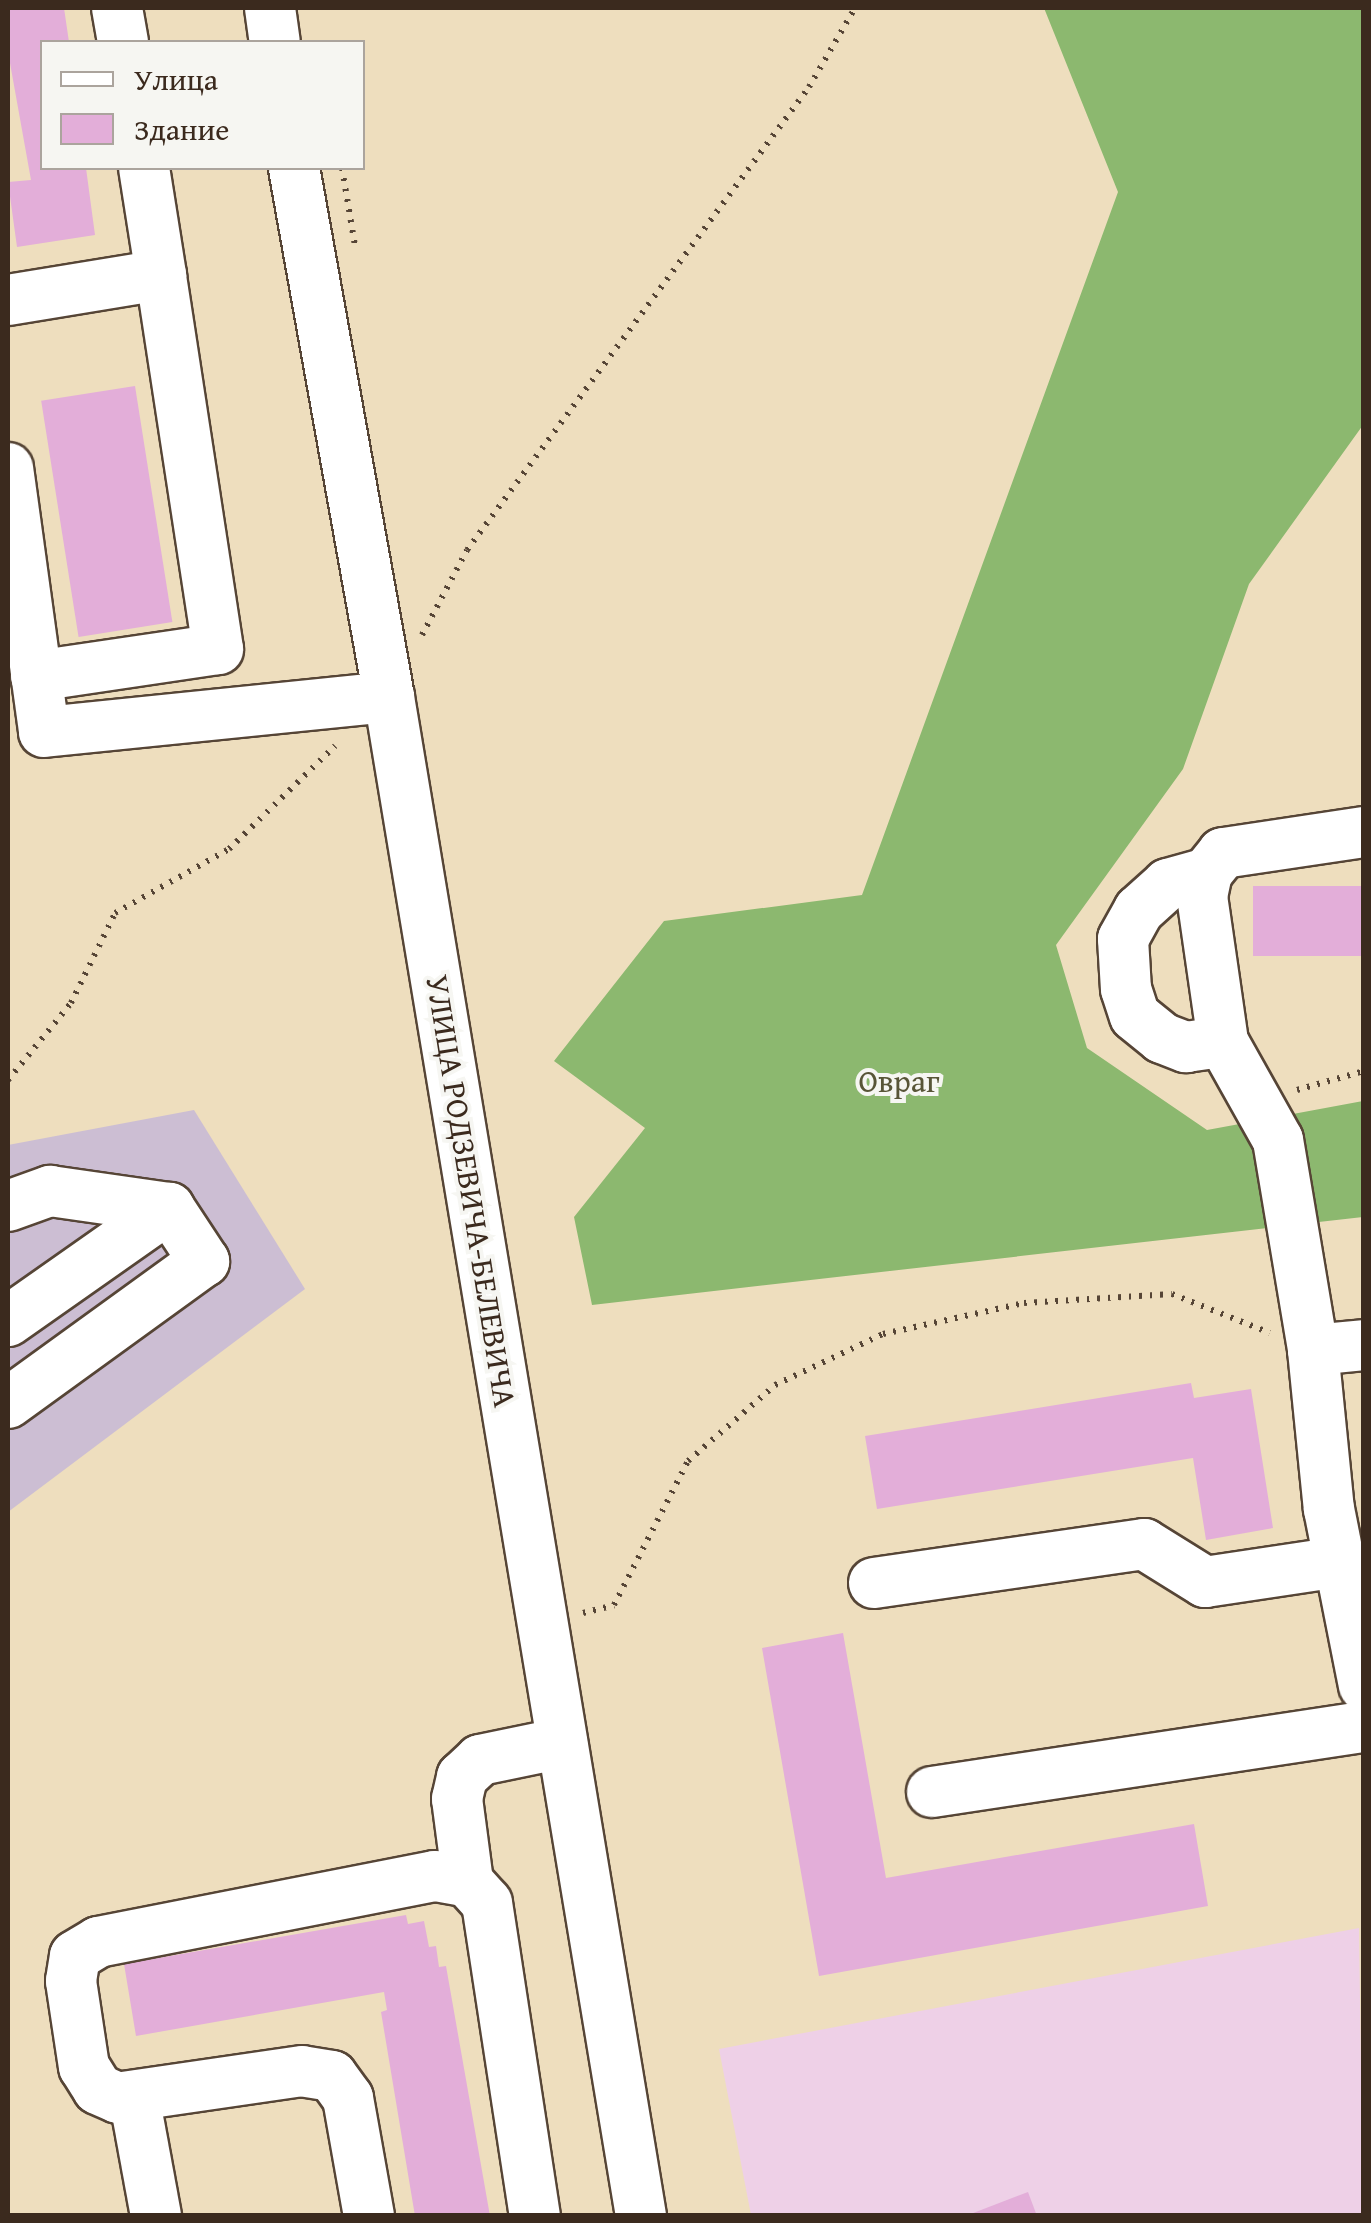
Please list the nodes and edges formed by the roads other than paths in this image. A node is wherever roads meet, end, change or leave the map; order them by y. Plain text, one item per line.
1 (117, 8) edge
2 (270, 8) edge
3 (123, 40) edge
4 (275, 40) edge
5 (144, 170) edge
6 (294, 170) edge
7 (162, 275) junction
8 (8, 300) edge
9 (8, 468) edge
10 (25, 656) edge
11 (389, 697) junction
12 (26, 734) edge
13 (1364, 832) edge
14 (1207, 873) junction
15 (1223, 1042) junction
16 (8, 1206) edge
17 (168, 1208) junction
18 (8, 1321) edge
19 (1364, 1345) edge
20 (1313, 1350) junction
21 (8, 1404) edge
22 (1346, 1506) edge
23 (1339, 1562) junction
24 (874, 1583) dead end
25 (1364, 1686) edge
26 (1364, 1728) edge
27 (562, 1743) junction
28 (932, 1792) dead end
29 (468, 1882) junction
30 (134, 2096) junction
31 (156, 2216) edge
32 (369, 2216) edge
33 (535, 2216) edge
34 (641, 2216) edge

1 - 3 street
2 - 4 street
5 - 7 street
6 - 11 street, УЛИЦА РОДЗЕВИЧА-БЕЛЕВИЧА
7 - 8 street
7 - 10 street
9 - 10 street
10 - 12 street
11 - 12 street
11 - 27 street, УЛИЦА РОДЗЕВИЧА-БЕЛЕВИЧА
13 - 14 street
14 - 15 street
14 - 15 street
15 - 20 street
16 - 17 street
17 - 18 street
17 - 21 street
19 - 20 street
20 - 22 street
22 - 23 street
23 - 24 street
23 - 25 street
26 - 28 street
27 - 29 street
27 - 34 street, УЛИЦА РОДЗЕВИЧА-БЕЛЕВИЧА
29 - 30 street
29 - 33 street
30 - 31 street
30 - 32 street

